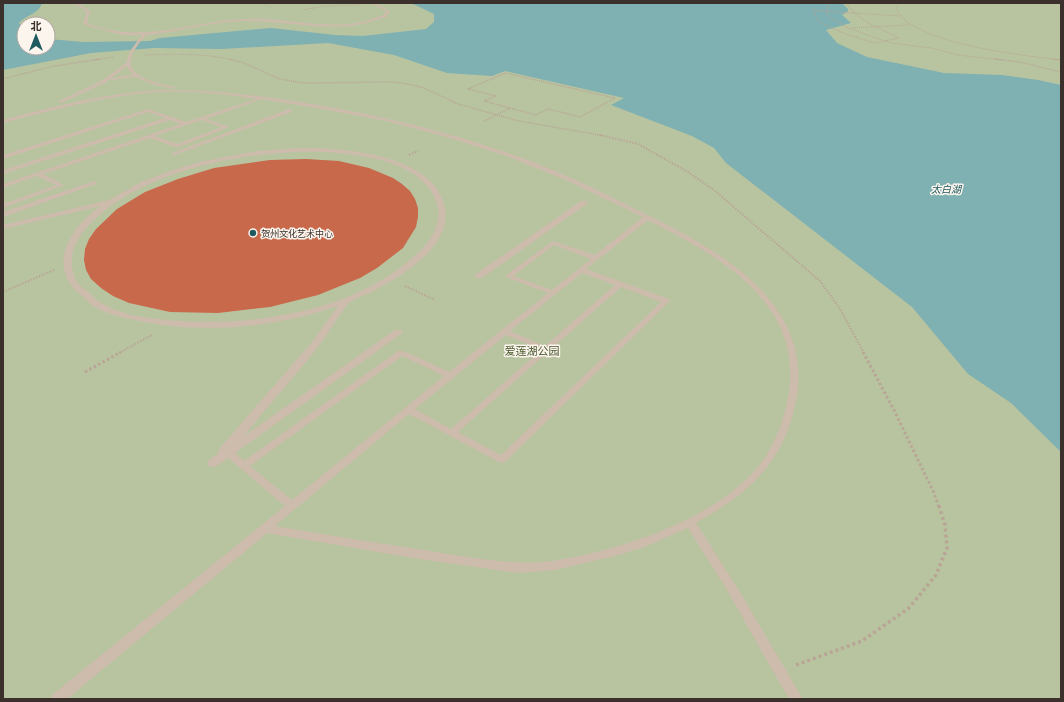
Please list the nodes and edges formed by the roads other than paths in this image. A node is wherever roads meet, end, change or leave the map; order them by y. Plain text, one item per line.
1 (76, 3) edge
2 (372, 3) edge
3 (145, 33) junction
4 (128, 63) junction
5 (136, 76) junction
6 (106, 80) junction
7 (155, 84) junction
8 (193, 91) junction
9 (85, 92) junction
10 (139, 93) junction
11 (100, 98) junction
12 (263, 98) junction
13 (48, 108) junction
14 (289, 111) dead end
15 (170, 118) junction
16 (202, 119) junction
17 (3, 122) edge
18 (186, 124) junction
19 (150, 136) junction
20 (82, 147) junction
21 (97, 154) junction
22 (173, 154) dead end
23 (3, 157) edge
24 (3, 172) edge
25 (37, 174) junction
26 (94, 183) dead end
27 (3, 186) edge
28 (111, 201) junction
29 (584, 203) dead end
30 (3, 206) edge
31 (3, 215) edge
32 (647, 217) junction
33 (3, 227) edge
34 (596, 258) junction
35 (582, 270) junction
36 (479, 276) dead end
37 (620, 284) junction
38 (554, 293) junction
39 (347, 299) junction
40 (398, 332) dead end
41 (505, 332) junction
42 (546, 349) junction
43 (450, 376) junction
44 (409, 410) junction
45 (452, 433) junction
46 (228, 453) junction
47 (244, 466) junction
48 (292, 506) junction
49 (690, 522) junction
50 (265, 528) junction
51 (57, 699) edge
52 (797, 699) edge

1 - 3 lane
2 - 3 lane
3 - 4 lane
4 - 5 lane
4 - 6 lane
5 - 6 lane
5 - 7 lane
6 - 9 lane
7 - 8 lane
7 - 10 lane
8 - 10 lane
8 - 12 lane
9 - 11 lane
9 - 13 lane
10 - 11 lane
11 - 13 lane
12 - 16 lane
12 - 32 lane
13 - 17 lane
14 - 22 street
15 - 18 lane
15 - 20 lane
15 - 23 lane
16 - 18 lane
16 - 19 lane
18 - 19 lane
19 - 21 lane
20 - 21 lane
20 - 24 lane
21 - 25 lane
25 - 27 lane
25 - 30 lane
26 - 31 street
28 - 33 street
28 - 39 street
28 - 39 street
29 - 36 street
32 - 34 lane
32 - 49 lane
34 - 35 lane
34 - 38 lane
35 - 37 lane
35 - 38 lane
37 - 42 lane
37 - 45 lane
38 - 41 lane
39 - 46 street
40 - 46 street
41 - 42 lane
41 - 43 lane
42 - 45 lane
43 - 44 lane
43 - 47 lane
44 - 45 lane
44 - 48 lane
46 - 47 lane
47 - 48 lane
48 - 50 lane
49 - 50 lane
49 - 52 lane
50 - 51 lane

